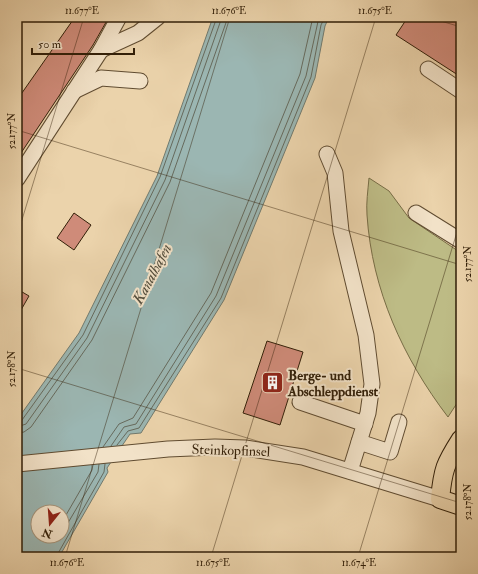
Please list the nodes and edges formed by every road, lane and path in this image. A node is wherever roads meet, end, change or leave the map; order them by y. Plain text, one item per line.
1 (119, 17) edge
2 (158, 17) edge
3 (101, 50) junction
4 (428, 69) dead end
5 (140, 81) dead end
6 (461, 90) edge
7 (73, 92) junction
8 (327, 154) dead end
9 (17, 179) edge
10 (416, 213) dead end
11 (461, 241) edge
12 (300, 402) dead end
13 (399, 422) dead end
14 (365, 424) junction
15 (461, 439) edge
16 (359, 442) junction
17 (17, 464) edge
18 (350, 471) junction
19 (440, 499) junction
20 (461, 506) edge

1 - 3 street
2 - 3 street
3 - 7 street
4 - 6 street
5 - 7 street
7 - 9 street
8 - 14 street
10 - 11 street
12 - 14 street
13 - 16 street
14 - 16 street
15 - 19 main road
16 - 18 street
17 - 18 street, Steinkopfinsel
18 - 19 street, Steinkopfinsel
19 - 20 main road

